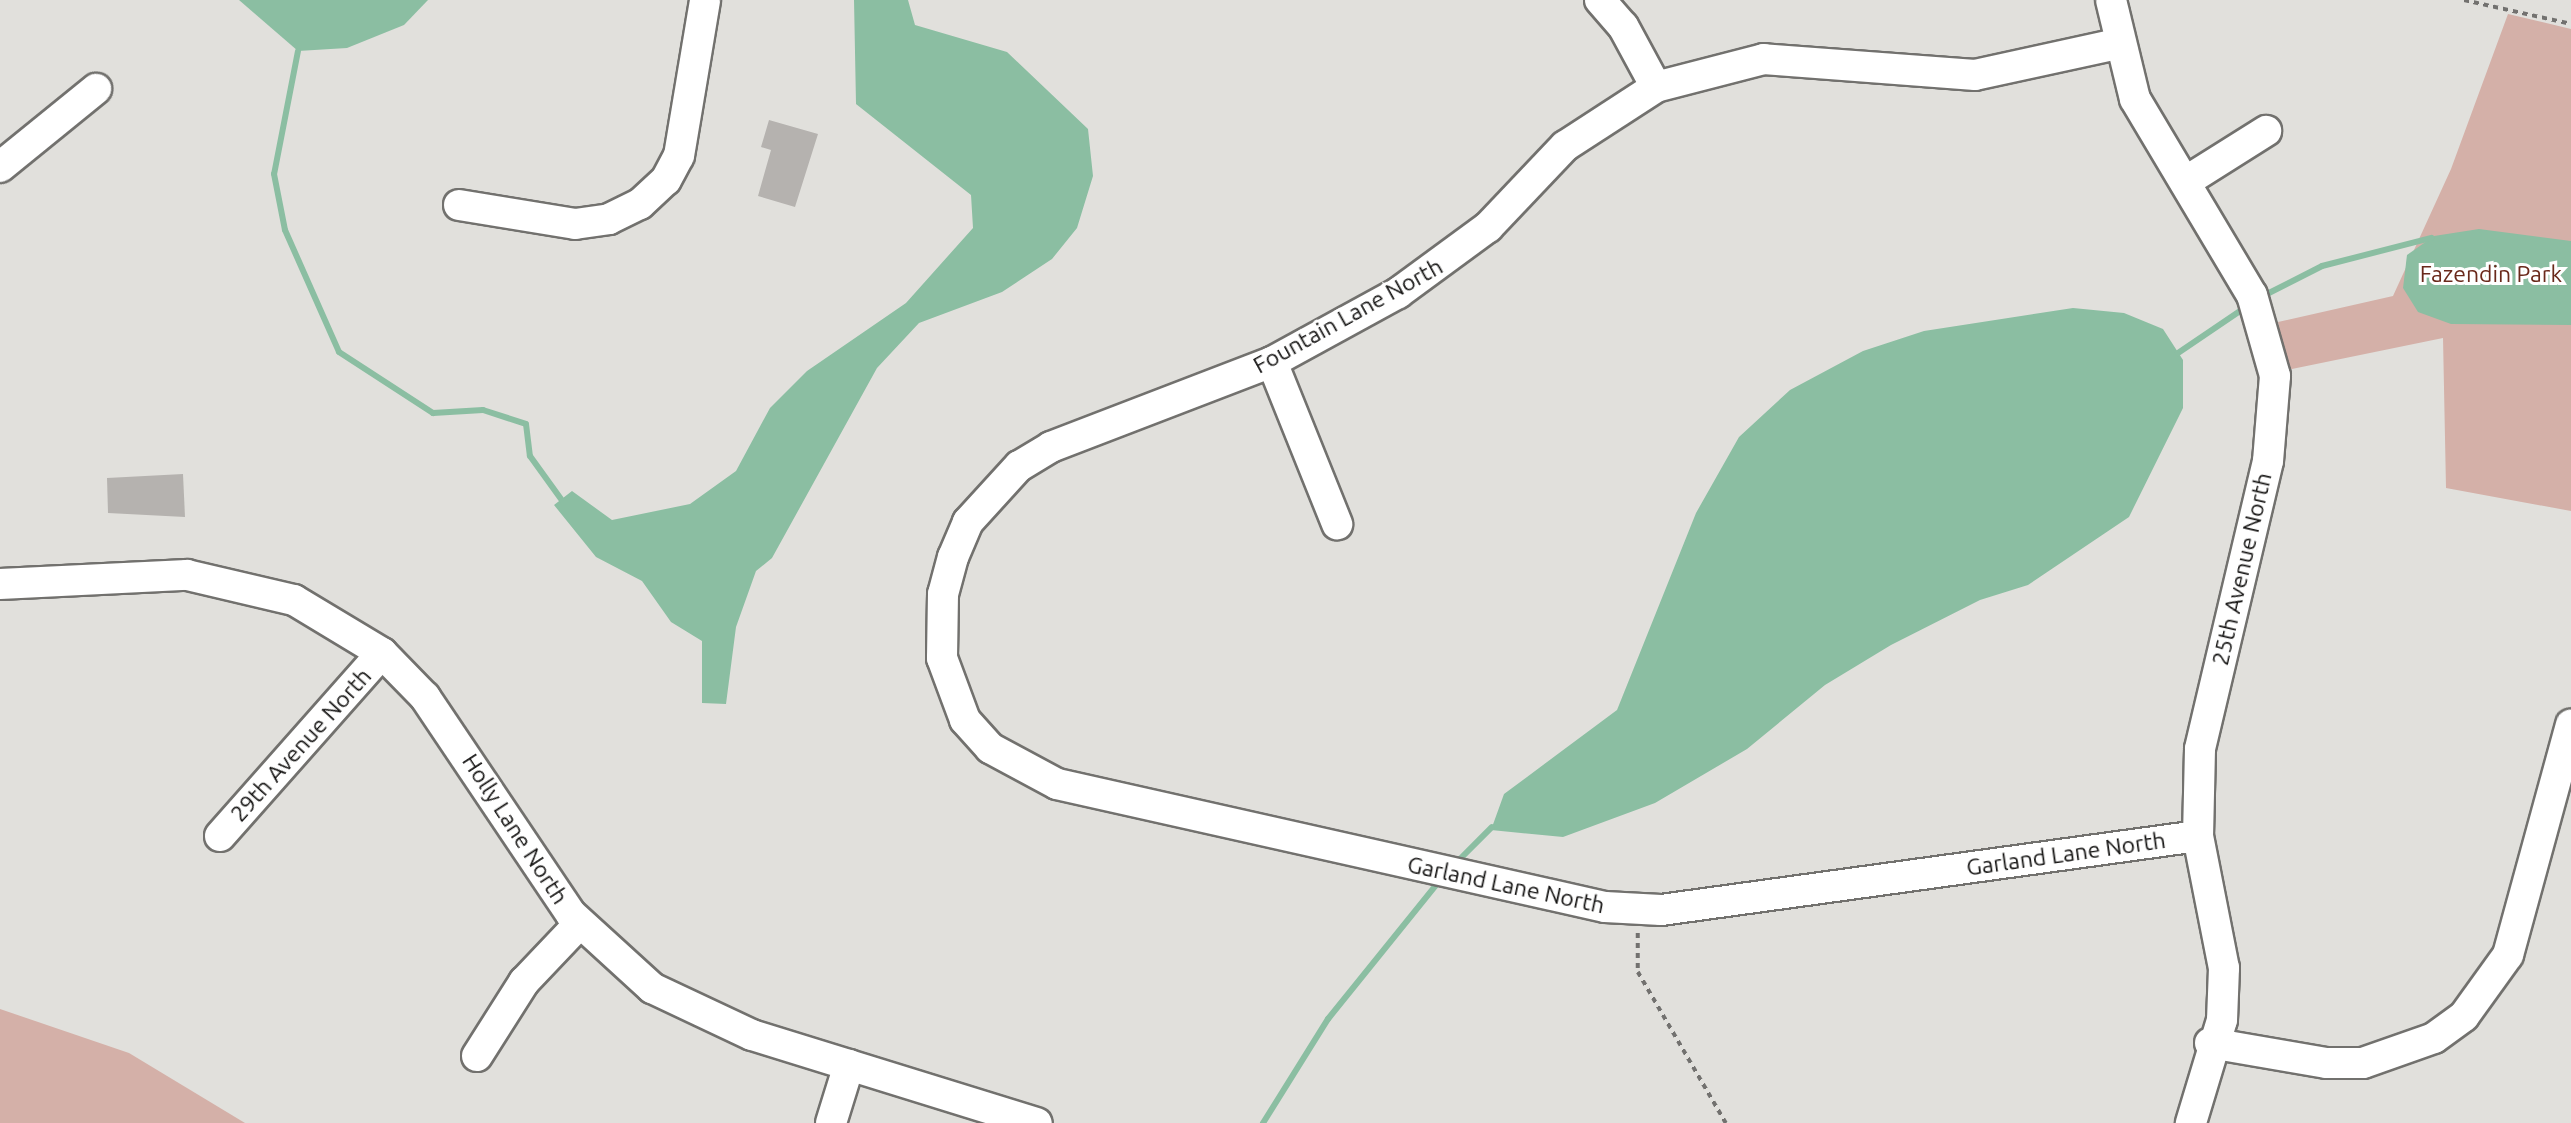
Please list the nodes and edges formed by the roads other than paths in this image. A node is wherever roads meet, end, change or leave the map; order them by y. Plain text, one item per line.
1 (705, 0) edge
2 (1600, 0) edge
3 (2111, 0) edge
4 (2117, 44) junction
5 (1656, 87) junction
6 (96, 89) dead end
7 (2266, 131) dead end
8 (0, 167) edge
9 (2186, 182) junction
10 (459, 205) dead end
11 (1272, 362) junction
12 (1337, 524) dead end
13 (0, 584) edge
14 (382, 653) junction
15 (965, 720) joint
16 (2571, 724) edge
17 (220, 836) dead end
18 (2198, 836) junction
19 (580, 923) junction
20 (2210, 1043) junction
21 (477, 1056) dead end
22 (849, 1065) junction
23 (831, 1123) edge
24 (1037, 1123) edge
25 (2191, 1123) edge

1 - 10 street
2 - 5 street
3 - 4 street, 25th Avenue North
4 - 5 street, Fountain Lane North
4 - 9 street, 25th Avenue North
5 - 11 street, Fountain Lane North
6 - 8 street
7 - 9 street
9 - 18 street, 25th Avenue North
11 - 12 street
11 - 15 street, Fountain Lane North
13 - 14 street, Holly Lane North
14 - 17 street, 29th Avenue North
14 - 19 street, Holly Lane North
15 - 18 street, Garland Lane North
16 - 20 street
18 - 20 street, 25th Avenue North
19 - 21 street
19 - 22 street, Holly Lane North
20 - 25 street, 25th Avenue North
22 - 23 street
22 - 24 street, Holly Lane North

